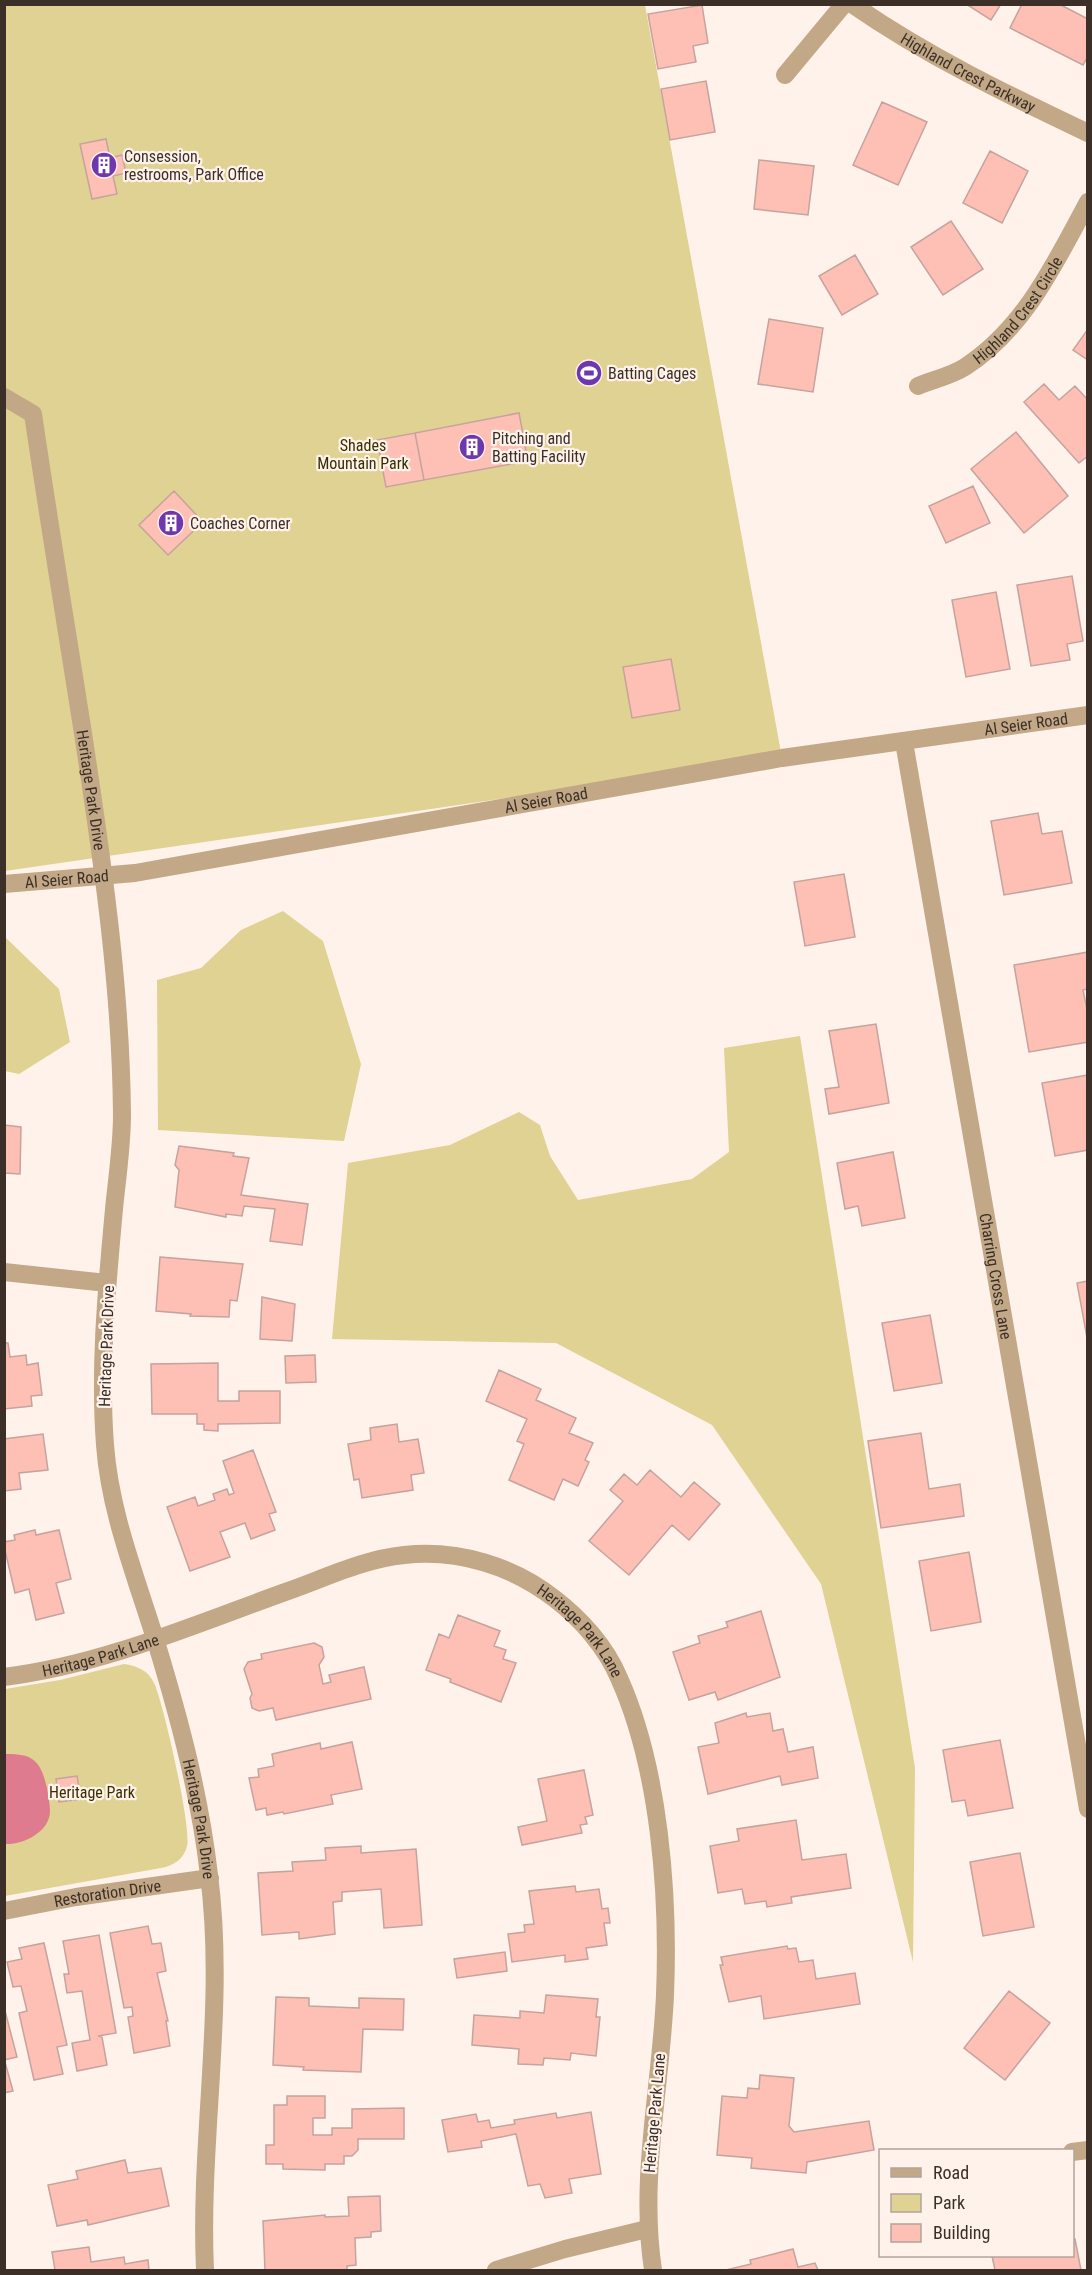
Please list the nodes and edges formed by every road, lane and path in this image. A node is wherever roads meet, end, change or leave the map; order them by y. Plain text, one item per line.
1 (843, 4) edge
2 (852, 4) edge
3 (785, 75) dead end
4 (1088, 133) edge
5 (1088, 202) edge
6 (918, 386) dead end
7 (4, 397) edge
8 (1088, 715) edge
9 (904, 742) junction
10 (105, 877) junction
11 (4, 884) edge
12 (4, 1272) edge
13 (107, 1283) junction
14 (156, 1640) junction
15 (4, 1677) edge
16 (1088, 1809) edge
17 (210, 1878) junction
18 (4, 1911) edge
19 (647, 2229) junction
20 (205, 2271) edge
21 (496, 2271) edge
22 (653, 2271) edge

1 - 3 street
2 - 4 street, Highland Crest Parkway
5 - 6 street, Highland Crest Circle
7 - 10 street, Heritage Park Drive
8 - 9 street, Al Seier Road
9 - 10 street, Al Seier Road
9 - 16 street, Charring Cross Lane
10 - 11 street, Al Seier Road
10 - 13 street, Heritage Park Drive
12 - 13 street
13 - 14 street, Heritage Park Drive
14 - 15 street, Heritage Park Lane
14 - 17 street, Heritage Park Drive
14 - 19 street, Heritage Park Lane
17 - 18 street, Restoration Drive
17 - 20 street, Heritage Park Drive
19 - 21 street
19 - 22 street, Heritage Park Lane

